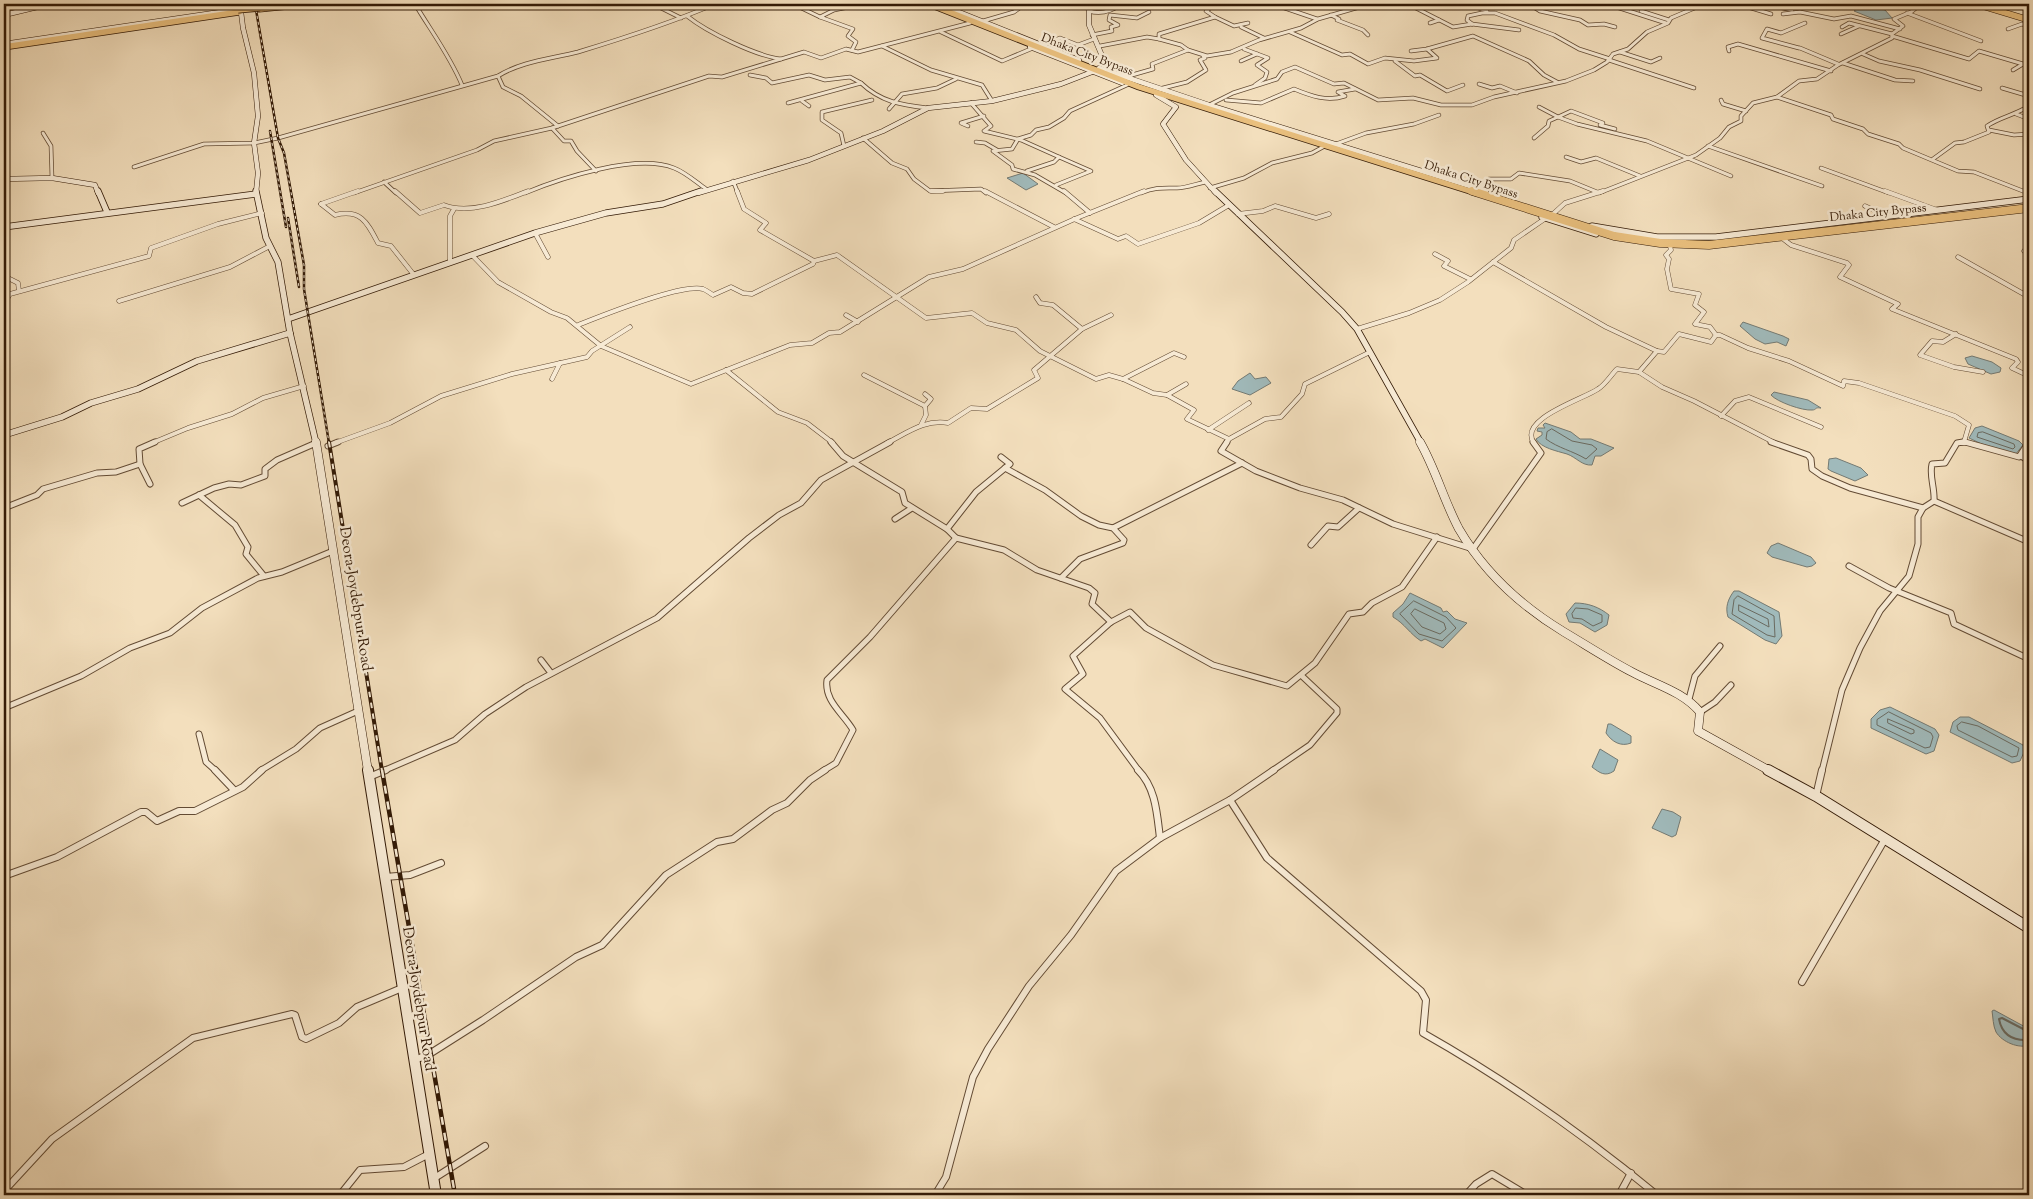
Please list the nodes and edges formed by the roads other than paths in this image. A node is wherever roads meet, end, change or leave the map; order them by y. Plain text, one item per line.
1 (50, 4) edge
2 (289, 4) edge
3 (295, 4) edge
4 (308, 4) edge
5 (319, 4) edge
6 (415, 4) edge
7 (653, 4) edge
8 (715, 4) edge
9 (793, 4) edge
10 (862, 4) edge
11 (925, 4) edge
12 (929, 4) edge
13 (934, 4) edge
14 (939, 4) edge
15 (1025, 4) edge
16 (1085, 4) edge
17 (1122, 4) edge
18 (1216, 4) edge
19 (1273, 4) edge
20 (1370, 4) edge
21 (1408, 4) edge
22 (1467, 4) edge
23 (1529, 4) edge
24 (1607, 4) edge
25 (1704, 4) edge
26 (1738, 4) edge
27 (1921, 4) edge
28 (1976, 4) edge
29 (1987, 4) edge
30 (33, 6) edge
31 (1774, 6) dead end
32 (260, 8) junction
33 (240, 9) edge
34 (1089, 10) junction
35 (1792, 10) junction
36 (1488, 11) junction
37 (1641, 11) dead end
38 (1149, 12) dead end
39 (1770, 14) dead end
40 (1783, 14) dead end
41 (1907, 14) junction
42 (4, 15) edge
43 (1330, 15) junction
44 (687, 16) junction
45 (820, 17) junction
46 (1215, 17) junction
47 (682, 18) junction
48 (1318, 19) junction
49 (2029, 19) edge
50 (1439, 20) junction
51 (1670, 20) junction
52 (983, 21) junction
53 (1836, 22) junction
54 (970, 23) junction
55 (1248, 23) dead end
56 (1430, 23) dead end
57 (1667, 23) junction
58 (1806, 23) dead end
59 (1472, 24) junction
60 (1846, 24) junction
61 (1859, 26) junction
62 (2029, 26) edge
63 (1241, 27) junction
64 (1615, 27) dead end
65 (1842, 27) dead end
66 (1900, 29) junction
67 (2008, 29) dead end
68 (1519, 30) dead end
69 (941, 32) junction
70 (1290, 32) junction
71 (1841, 34) dead end
72 (1368, 35) dead end
73 (1892, 35) junction
74 (1093, 37) junction
75 (1264, 38) dead end
76 (1159, 39) junction
77 (1981, 41) dead end
78 (1784, 42) dead end
79 (1043, 45) junction
80 (4, 46) edge
81 (882, 46) junction
82 (1100, 46) junction
83 (1034, 48) junction
84 (1243, 48) junction
85 (1799, 48) junction
86 (1427, 49) junction
87 (852, 50) junction
88 (1188, 50) junction
89 (1411, 51) dead end
90 (1729, 51) dead end
91 (1620, 52) junction
92 (1257, 54) junction
93 (1863, 54) junction
94 (1203, 55) junction
95 (1660, 58) dead end
96 (782, 59) junction
97 (1609, 59) junction
98 (1241, 61) dead end
99 (1395, 61) junction
100 (1840, 63) junction
101 (2023, 64) junction
102 (2029, 66) edge
103 (2013, 70) dead end
104 (1106, 71) junction
105 (1830, 71) junction
106 (1092, 72) junction
107 (750, 75) dead end
108 (498, 76) junction
109 (1122, 78) junction
110 (956, 79) junction
111 (1913, 81) dead end
112 (1557, 82) junction
113 (861, 83) junction
114 (1479, 84) dead end
115 (462, 85) junction
116 (1127, 85) junction
117 (1463, 85) dead end
118 (1252, 88) junction
119 (1694, 88) dead end
120 (2002, 88) dead end
121 (1980, 89) dead end
122 (1358, 90) junction
123 (1157, 92) junction
124 (1518, 94) junction
125 (2029, 96) edge
126 (1777, 97) junction
127 (1223, 99) junction
128 (872, 100) dead end
129 (1721, 100) dead end
130 (802, 101) junction
131 (992, 101) junction
132 (971, 102) junction
133 (788, 103) dead end
134 (891, 104) junction
135 (1209, 105) junction
136 (809, 106) dead end
137 (2029, 106) edge
138 (1540, 107) dead end
139 (889, 108) dead end
140 (928, 108) junction
141 (1746, 111) junction
142 (2016, 114) junction
143 (1439, 115) dead end
144 (984, 116) junction
145 (1558, 117) junction
146 (2029, 119) edge
147 (558, 126) junction
148 (968, 126) dead end
149 (552, 128) junction
150 (1615, 129) dead end
151 (1989, 130) junction
152 (43, 133) dead end
153 (2029, 134) edge
154 (863, 138) junction
155 (1534, 138) dead end
156 (1018, 139) junction
157 (976, 142) dead end
158 (254, 143) junction
159 (1336, 144) junction
160 (844, 146) junction
161 (1708, 146) junction
162 (1323, 147) junction
163 (997, 150) junction
164 (1058, 157) junction
165 (1566, 157) dead end
166 (1688, 158) junction
167 (1933, 160) junction
168 (134, 167) dead end
169 (1821, 168) dead end
170 (596, 171) junction
171 (1027, 171) junction
172 (1640, 176) junction
173 (1731, 176) dead end
174 (52, 178) junction
175 (4, 179) edge
176 (732, 181) junction
177 (384, 182) junction
178 (1056, 184) junction
179 (1208, 185) junction
180 (1822, 186) dead end
181 (1474, 188) junction
182 (706, 189) junction
183 (1597, 192) junction
184 (2029, 193) edge
185 (256, 194) junction
186 (2029, 199) edge
187 (2029, 203) edge
188 (1229, 205) junction
189 (1865, 206) dead end
190 (454, 209) junction
191 (2029, 209) edge
192 (1937, 210) junction
193 (107, 212) junction
194 (262, 213) junction
195 (1090, 213) junction
196 (1238, 214) junction
197 (1329, 214) dead end
198 (1553, 214) junction
199 (1885, 215) junction
200 (1546, 218) junction
201 (1074, 219) junction
202 (4, 227) edge
203 (1054, 227) junction
204 (535, 233) junction
205 (1782, 238) junction
206 (270, 246) junction
207 (1670, 246) junction
208 (2024, 251) dead end
209 (1435, 254) dead end
210 (472, 255) junction
211 (2029, 255) edge
212 (548, 257) dead end
213 (1958, 258) dead end
214 (814, 261) junction
215 (450, 262) junction
216 (1493, 262) junction
217 (414, 275) junction
218 (4, 276) edge
219 (1470, 279) junction
220 (19, 291) junction
221 (1036, 297) dead end
222 (2029, 297) edge
223 (895, 298) junction
224 (119, 301) dead end
225 (4, 304) edge
226 (846, 315) dead end
227 (1111, 315) dead end
228 (288, 319) junction
229 (858, 322) junction
230 (578, 325) junction
231 (630, 327) dead end
232 (1082, 329) junction
233 (1357, 329) junction
234 (290, 333) junction
235 (1956, 334) junction
236 (1716, 336) junction
237 (601, 346) junction
238 (1657, 351) junction
239 (1370, 352) junction
240 (1049, 357) junction
241 (1184, 357) dead end
242 (560, 363) junction
243 (726, 370) junction
244 (1639, 372) junction
245 (1983, 372) dead end
246 (864, 376) dead end
247 (2029, 376) edge
248 (552, 379) dead end
249 (1123, 379) junction
250 (1186, 384) dead end
251 (304, 386) junction
252 (925, 394) dead end
253 (1167, 395) junction
254 (1249, 403) dead end
255 (925, 406) junction
256 (1721, 416) junction
257 (921, 425) junction
258 (1821, 427) dead end
259 (1208, 430) junction
260 (4, 435) edge
261 (1228, 439) junction
262 (1964, 442) junction
263 (2029, 442) edge
264 (316, 443) junction
265 (328, 446) dead end
266 (2022, 456) junction
267 (1001, 457) dead end
268 (2029, 461) edge
269 (853, 463) junction
270 (140, 464) junction
271 (1242, 464) junction
272 (1005, 468) junction
273 (150, 484) dead end
274 (199, 495) junction
275 (1934, 501) junction
276 (182, 503) dead end
277 (4, 508) edge
278 (912, 508) junction
279 (1359, 508) junction
280 (1922, 508) junction
281 (895, 519) dead end
282 (1113, 528) junction
283 (947, 529) junction
284 (1437, 537) junction
285 (956, 538) junction
286 (2029, 542) edge
287 (1311, 545) dead end
288 (333, 550) junction
289 (1473, 550) junction
290 (1849, 566) dead end
291 (264, 576) junction
292 (1061, 578) junction
293 (1897, 591) junction
294 (1111, 622) junction
295 (1720, 646) dead end
296 (2029, 659) edge
297 (541, 660) dead end
298 (551, 673) junction
299 (1303, 678) junction
300 (1731, 685) dead end
301 (1689, 698) junction
302 (4, 708) edge
303 (358, 711) junction
304 (1700, 712) junction
305 (199, 734) dead end
306 (369, 778) junction
307 (234, 790) junction
308 (1816, 796) junction
309 (1230, 800) junction
310 (1160, 838) junction
311 (1885, 840) junction
312 (442, 863) dead end
313 (4, 876) edge
314 (385, 877) junction
315 (2029, 928) edge
316 (1802, 982) dead end
317 (402, 988) junction
318 (414, 1060) junction
319 (485, 1146) dead end
320 (429, 1154) junction
321 (1631, 1173) junction
322 (433, 1179) junction
323 (4, 1191) edge
324 (340, 1195) edge
325 (436, 1195) edge
326 (935, 1195) edge
327 (1466, 1195) edge
328 (1527, 1195) edge
329 (1619, 1195) edge
330 (1657, 1195) edge

1 - 30 main road
2 - 33 main road
3 - 32 highway
4 - 32 highway
5 - 33 main road
6 - 115 street
7 - 47 street
8 - 44 street
9 - 45 street
10 - 45 street
11 - 54 main road
12 - 191 highway, Dhaka City Bypass
13 - 109 highway, Dhaka City Bypass
14 - 52 main road
15 - 52 street
16 - 34 main road
17 - 34 street
18 - 46 street
19 - 48 street
20 - 43 street
21 - 50 street
22 - 36 street
23 - 64 street
24 - 57 street
25 - 51 street
26 - 39 street
27 - 41 street
28 - 49 highway
29 - 49 highway
30 - 42 main road
31 - 35 street
32 - 33 highway, bridge
33 - 80 highway
33 - 158 main road, Deora-Joydebpur Road
34 - 74 main road
35 - 40 street
35 - 53 street
36 - 59 street
36 - 97 street
37 - 51 street
38 - 74 street
41 - 66 street
41 - 77 street
43 - 48 street
43 - 72 street
44 - 47 street
44 - 96 street
45 - 87 street
46 - 63 street
46 - 76 street
47 - 108 street
48 - 70 street
50 - 56 street
50 - 59 street
51 - 57 street
52 - 79 main road
53 - 60 street
53 - 66 street
54 - 69 street
54 - 83 main road
55 - 63 street
57 - 91 street
58 - 85 street
59 - 68 street
60 - 61 street
60 - 65 street
61 - 71 street
61 - 73 street
62 - 67 street
63 - 75 street
66 - 73 street
69 - 81 street
69 - 83 street
70 - 84 street
70 - 99 street
73 - 93 street
73 - 101 street
74 - 79 street
74 - 82 main road
76 - 82 street
76 - 88 street
78 - 85 street
79 - 104 main road
81 - 87 street
81 - 110 street
82 - 104 main road
83 - 106 main road
84 - 92 street
84 - 94 street
85 - 100 street
86 - 89 street
86 - 99 street
86 - 112 street
87 - 96 street
88 - 94 street
88 - 109 street
90 - 105 street
91 - 95 street
91 - 97 street
92 - 98 street
92 - 118 street
93 - 100 street
93 - 121 street
94 - 123 street
96 - 147 street
97 - 112 street
97 - 119 street
99 - 117 street
100 - 105 street
100 - 111 street
101 - 102 street
101 - 103 street
104 - 109 main road
105 - 126 street
106 - 116 main road
106 - 131 main road
107 - 113 street
108 - 115 street
108 - 147 street
109 - 123 main road
109 - 187 highway, Dhaka City Bypass
110 - 131 street
110 - 134 street
112 - 124 street
113 - 130 street
113 - 134 street
114 - 124 street
115 - 158 street
116 - 123 main road
116 - 156 street
118 - 122 street
118 - 127 street
120 - 125 street
122 - 124 street
122 - 127 street
123 - 135 main road
123 - 162 main road
123 - 179 main road
126 - 141 street
126 - 167 street
127 - 135 street
128 - 160 street
129 - 141 street
130 - 133 street
130 - 136 street
131 - 132 main road
132 - 140 main road
132 - 144 street
134 - 139 street
134 - 140 street
135 - 159 main road
137 - 142 street
138 - 145 street
140 - 154 main road
141 - 161 street
142 - 146 street
142 - 151 street
143 - 159 street
144 - 148 street
144 - 156 street
145 - 150 street
145 - 155 street
145 - 166 street
147 - 149 street
149 - 170 street
149 - 177 street
151 - 153 street
151 - 167 street
152 - 174 street
154 - 160 main road
154 - 203 street
156 - 163 street
156 - 164 street
157 - 163 street
158 - 168 street
158 - 185 main road, Deora-Joydebpur Road
159 - 181 main road
160 - 176 main road
161 - 166 street
161 - 180 street
162 - 179 street
162 - 200 main road
163 - 171 street
164 - 171 street
164 - 178 street
165 - 172 street
166 - 172 street
166 - 173 street
167 - 184 street
169 - 192 street
170 - 182 street
170 - 190 street
171 - 178 street
172 - 183 street
174 - 175 main road
174 - 193 main road
176 - 182 main road
176 - 214 street
177 - 190 street
177 - 217 street
178 - 195 street
179 - 188 main road
179 - 195 street
181 - 183 street
181 - 198 main road
182 - 204 main road
183 - 198 street
185 - 193 main road
185 - 194 main road, Deora-Joydebpur Road
186 - 192 main road
188 - 196 main road
188 - 201 street
189 - 199 street
190 - 215 street
191 - 205 main road
192 - 199 main road
193 - 202 main road
194 - 206 main road, Deora-Joydebpur Road
194 - 220 street
195 - 201 street
196 - 197 street
196 - 233 main road
198 - 199 main road
200 - 207 main road
200 - 216 street
201 - 203 street
203 - 223 street
204 - 210 main road
204 - 212 street
205 - 207 main road
205 - 235 street
206 - 224 street
206 - 228 main road, Deora-Joydebpur Road
207 - 236 street
208 - 211 street
209 - 219 street
210 - 215 main road
210 - 230 street
213 - 222 street
214 - 223 street
214 - 230 street
215 - 217 main road
216 - 219 street
216 - 238 street
217 - 228 main road
218 - 220 street
219 - 233 street
220 - 225 street
221 - 232 street
223 - 229 street
223 - 240 street
226 - 229 street
227 - 232 street
228 - 234 main road, Deora-Joydebpur Road
229 - 243 street
230 - 237 street
231 - 237 street
232 - 240 street
233 - 239 main road
234 - 251 main road, Deora-Joydebpur Road
234 - 260 main road
235 - 245 street
235 - 247 street
236 - 238 street
236 - 262 street
237 - 242 street
237 - 243 street
238 - 244 street
239 - 261 street
239 - 289 main road
240 - 249 street
240 - 257 street
241 - 249 street
242 - 248 street
242 - 265 street
243 - 269 street
244 - 256 street
244 - 289 street
246 - 255 street
249 - 253 street
250 - 253 street
251 - 264 main road, Deora-Joydebpur Road
251 - 270 street
252 - 255 street
253 - 259 street
254 - 259 street
255 - 257 street
256 - 258 street
256 - 280 street
257 - 269 street
259 - 261 street
261 - 271 street
262 - 266 street
262 - 275 street
263 - 266 street
264 - 274 street
264 - 288 main road, Deora-Joydebpur Road
266 - 268 street
267 - 272 street
269 - 278 street
269 - 298 street
270 - 273 street
270 - 277 street
271 - 279 street
271 - 282 street
272 - 282 street
272 - 283 street
274 - 276 street
274 - 291 street
275 - 280 street
275 - 286 street
278 - 281 street
278 - 283 street
279 - 284 street
279 - 287 street
280 - 293 street
282 - 292 street
283 - 285 street
284 - 289 street
284 - 299 street
285 - 292 street
285 - 318 street
288 - 291 street
288 - 303 main road, Deora-Joydebpur Road
289 - 301 main road
290 - 293 street
291 - 302 street
292 - 294 street
293 - 296 street
293 - 308 street
294 - 299 street
294 - 310 street
295 - 301 street
297 - 298 street
298 - 306 street
299 - 309 street
300 - 304 street
301 - 304 main road
303 - 306 main road, Deora-Joydebpur Road
303 - 307 street
304 - 308 main road
305 - 307 street
306 - 314 main road, Deora-Joydebpur Road
307 - 313 street
308 - 311 main road
309 - 310 street
309 - 321 street
310 - 326 street
311 - 315 main road
311 - 316 street
312 - 314 street
314 - 317 main road, Deora-Joydebpur Road
317 - 318 main road, Deora-Joydebpur Road
317 - 323 street
318 - 320 main road, Deora-Joydebpur Road
319 - 322 street
320 - 322 main road, Deora-Joydebpur Road
320 - 324 street
321 - 329 street
321 - 330 street
322 - 325 main road, Deora-Joydebpur Road
327 - 328 street

